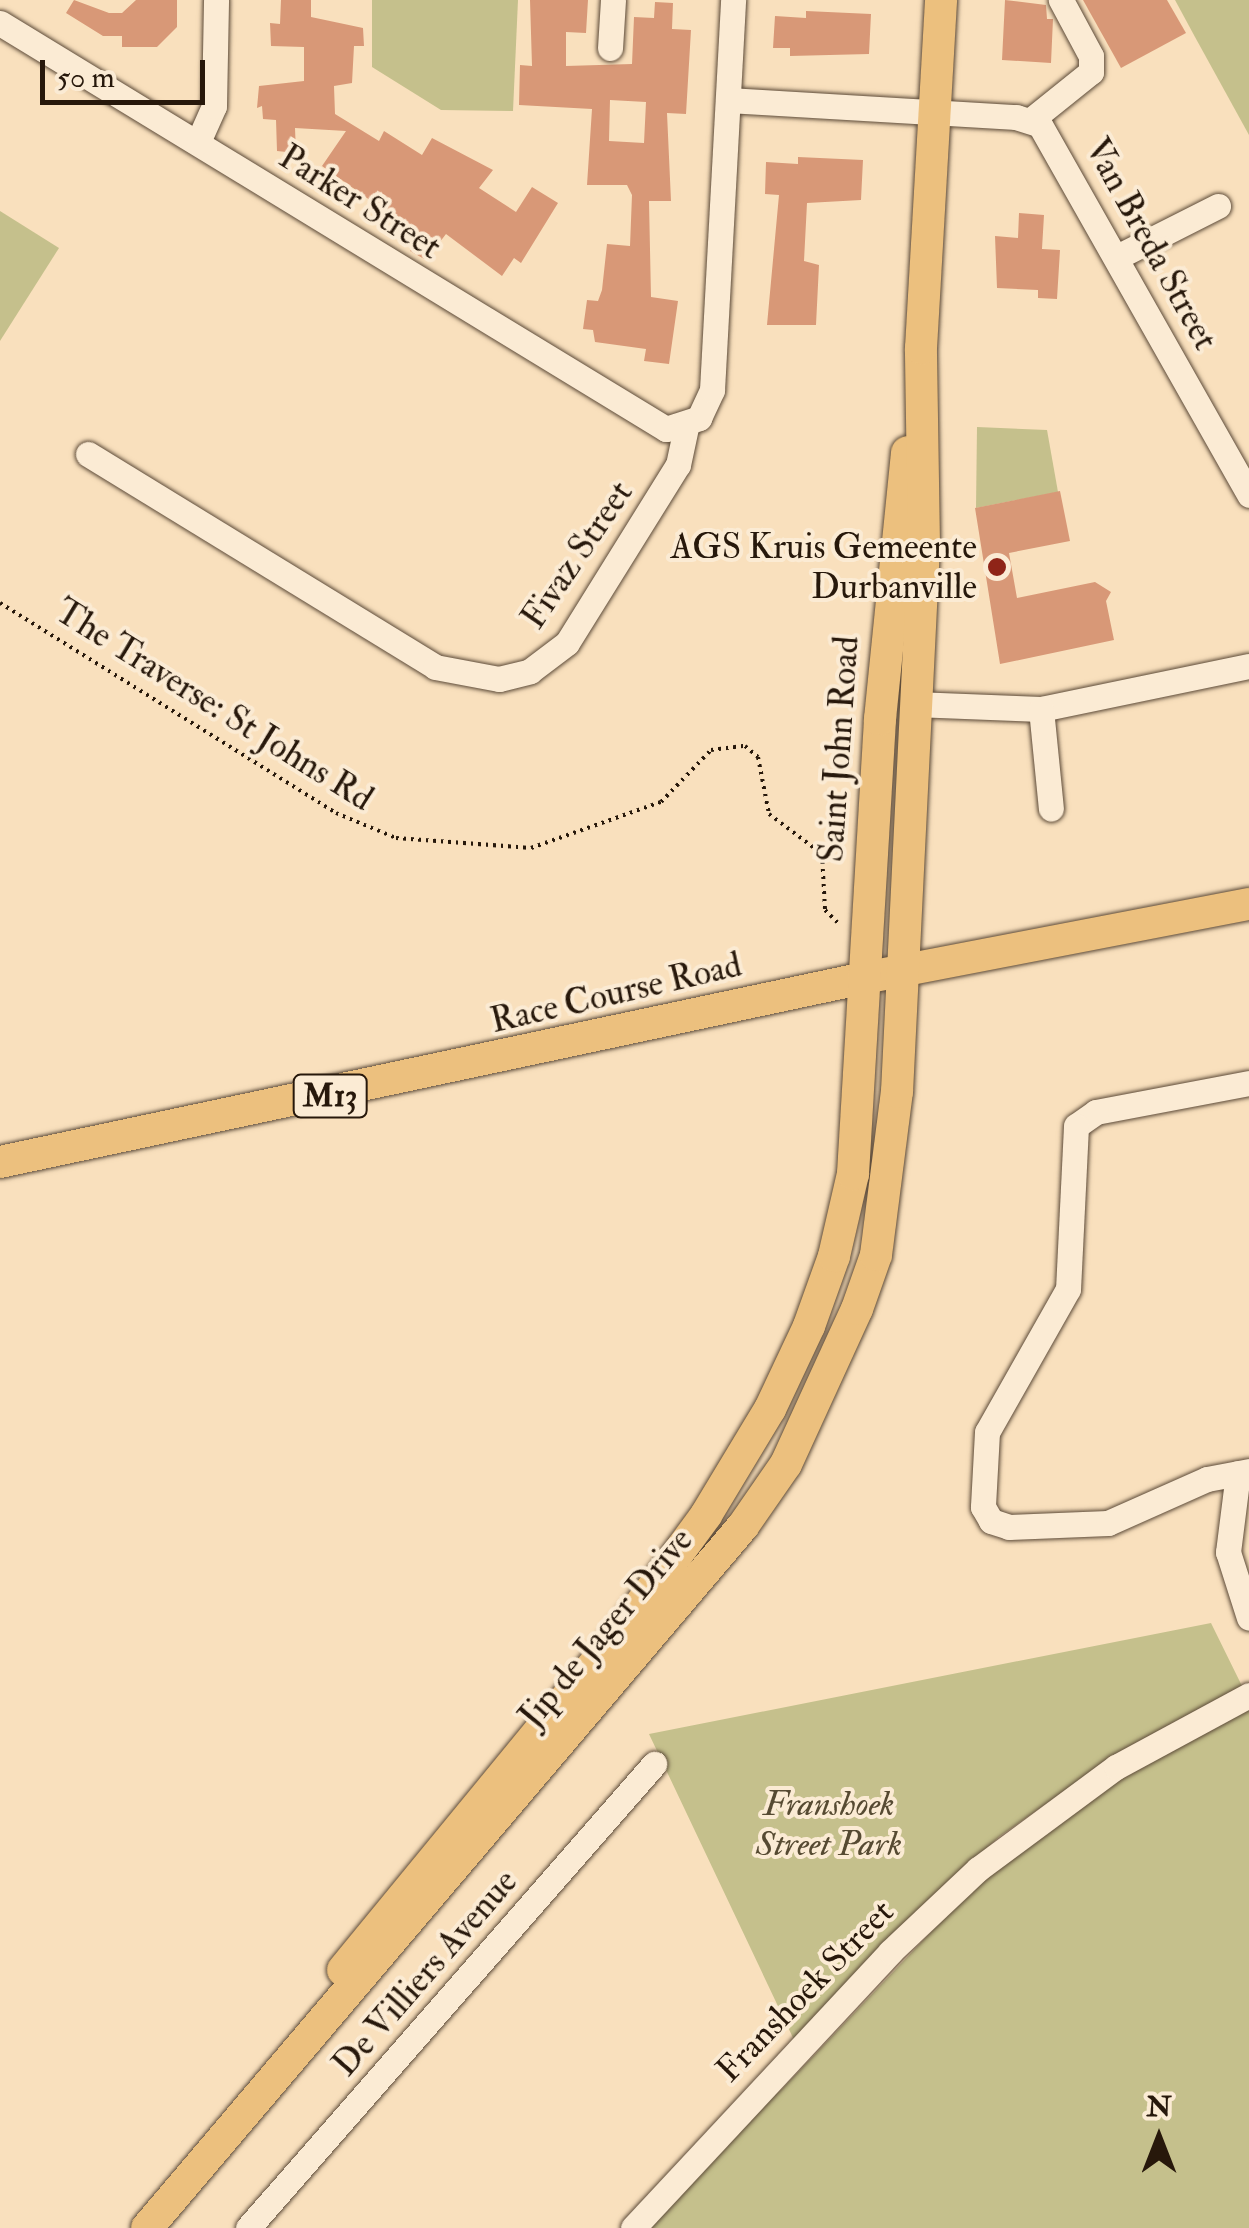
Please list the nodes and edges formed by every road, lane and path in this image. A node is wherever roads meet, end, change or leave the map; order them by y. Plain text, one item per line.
1 (216, 0) edge
2 (613, 0) edge
3 (733, 0) edge
4 (941, 0) edge
5 (1061, 0) edge
6 (0, 22) edge
7 (610, 48) dead end
8 (728, 100) junction
9 (934, 112) junction
10 (1030, 120) junction
11 (198, 142) junction
12 (1218, 206) dead end
13 (1119, 256) junction
14 (921, 348) junction
15 (686, 426) junction
16 (88, 454) dead end
17 (1249, 494) edge
18 (0, 603) edge
19 (1249, 666) edge
20 (914, 704) junction
21 (1042, 708) junction
22 (1052, 808) dead end
23 (1249, 904) edge
24 (844, 924) dead end
25 (900, 971) junction
26 (864, 978) junction
27 (1249, 1083) edge
28 (0, 1162) edge
29 (1243, 1472) edge
30 (1249, 1618) edge
31 (1249, 1695) edge
32 (654, 1764) dead end
33 (132, 2228) edge
34 (147, 2228) edge
35 (248, 2228) edge
36 (632, 2228) edge

1 - 11 street
2 - 7 street
3 - 8 street, Fivaz Street
4 - 9 main road, Saint John Road
5 - 10 street
6 - 11 street, Parker Street
8 - 9 street
8 - 15 street, Fivaz Street
9 - 10 street
9 - 14 main road, Saint John Road
10 - 13 street, Van Breda Street
11 - 15 street, Parker Street
12 - 13 street
13 - 17 street, Van Breda Street
14 - 20 main road, Saint John Road
14 - 26 main road, Saint John Road
15 - 16 street, Fivaz Street
18 - 24 path, The Traverse: St Johns Rd
19 - 21 street
20 - 21 street
20 - 25 main road, Saint John Road
21 - 22 street
23 - 25 main road, Race Course Road / M13
25 - 26 main road, Race Course Road / M13
25 - 34 main road, Jip de Jager Drive
26 - 28 main road, Race Course Road / M13
26 - 33 main road, Jip de Jager Drive
27 - 29 street
29 - 30 street
31 - 36 street, Franshoek Street
32 - 35 street, De Villiers Avenue

